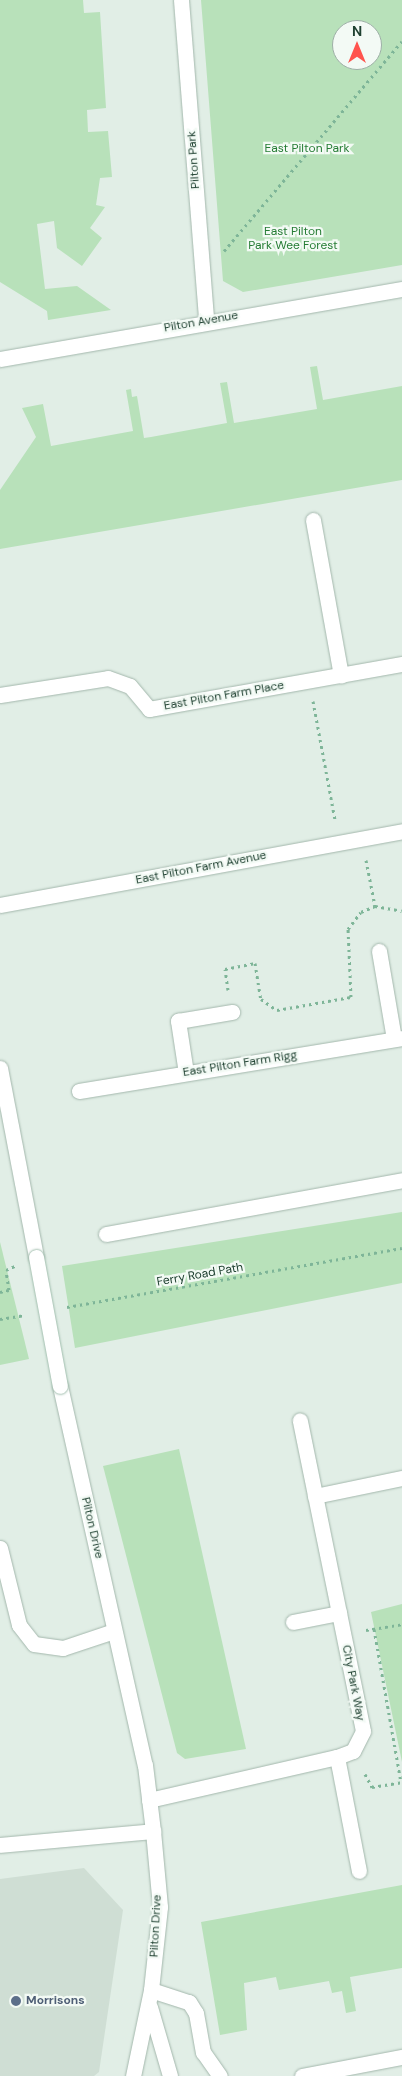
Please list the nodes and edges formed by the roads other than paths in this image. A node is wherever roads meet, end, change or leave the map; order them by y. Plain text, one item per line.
1 (181, 0) edge
2 (402, 289) edge
3 (206, 321) junction
4 (0, 359) edge
5 (313, 520) dead end
6 (402, 664) edge
7 (341, 675) junction
8 (0, 695) edge
9 (402, 830) edge
10 (0, 905) edge
11 (380, 951) dead end
12 (232, 1012) road end
13 (398, 1039) edge
14 (0, 1068) edge
15 (186, 1073) junction
16 (79, 1091) dead end
17 (402, 1180) edge
18 (106, 1234) dead end
19 (300, 1420) dead end
20 (402, 1478) edge
21 (315, 1496) junction
22 (0, 1548) edge
23 (339, 1613) junction
24 (294, 1622) dead end
25 (114, 1631) junction
26 (337, 1757) junction
27 (149, 1800) junction
28 (153, 1831) junction
29 (0, 1845) edge
30 (359, 1871) dead end
31 (150, 1997) junction
32 (402, 2057) edge
33 (133, 2076) edge
34 (170, 2076) edge
35 (220, 2076) edge
36 (302, 2076) edge

1 - 3 street, Pilton Park
2 - 3 street, Pilton Avenue
3 - 4 street, Pilton Avenue
5 - 7 street
6 - 7 street, East Pilton Farm Place
7 - 8 street, East Pilton Farm Place
9 - 10 street, East Pilton Farm Avenue
11 - 13 street
12 - 15 street
13 - 15 street, East Pilton Farm Rigg
14 - 25 street, Pilton Drive, bridge
15 - 16 street, East Pilton Farm Rigg
17 - 18 street
19 - 21 street, City Park Way
20 - 21 street
21 - 23 street, City Park Way
22 - 25 street
23 - 24 street
23 - 26 street, City Park Way
25 - 27 street, Pilton Drive
26 - 27 street
26 - 30 street
27 - 28 street, Pilton Drive
28 - 29 street
28 - 31 street, Pilton Drive
31 - 33 street, Pilton Drive
31 - 34 street, Pilton Drive
31 - 35 street
32 - 36 street

